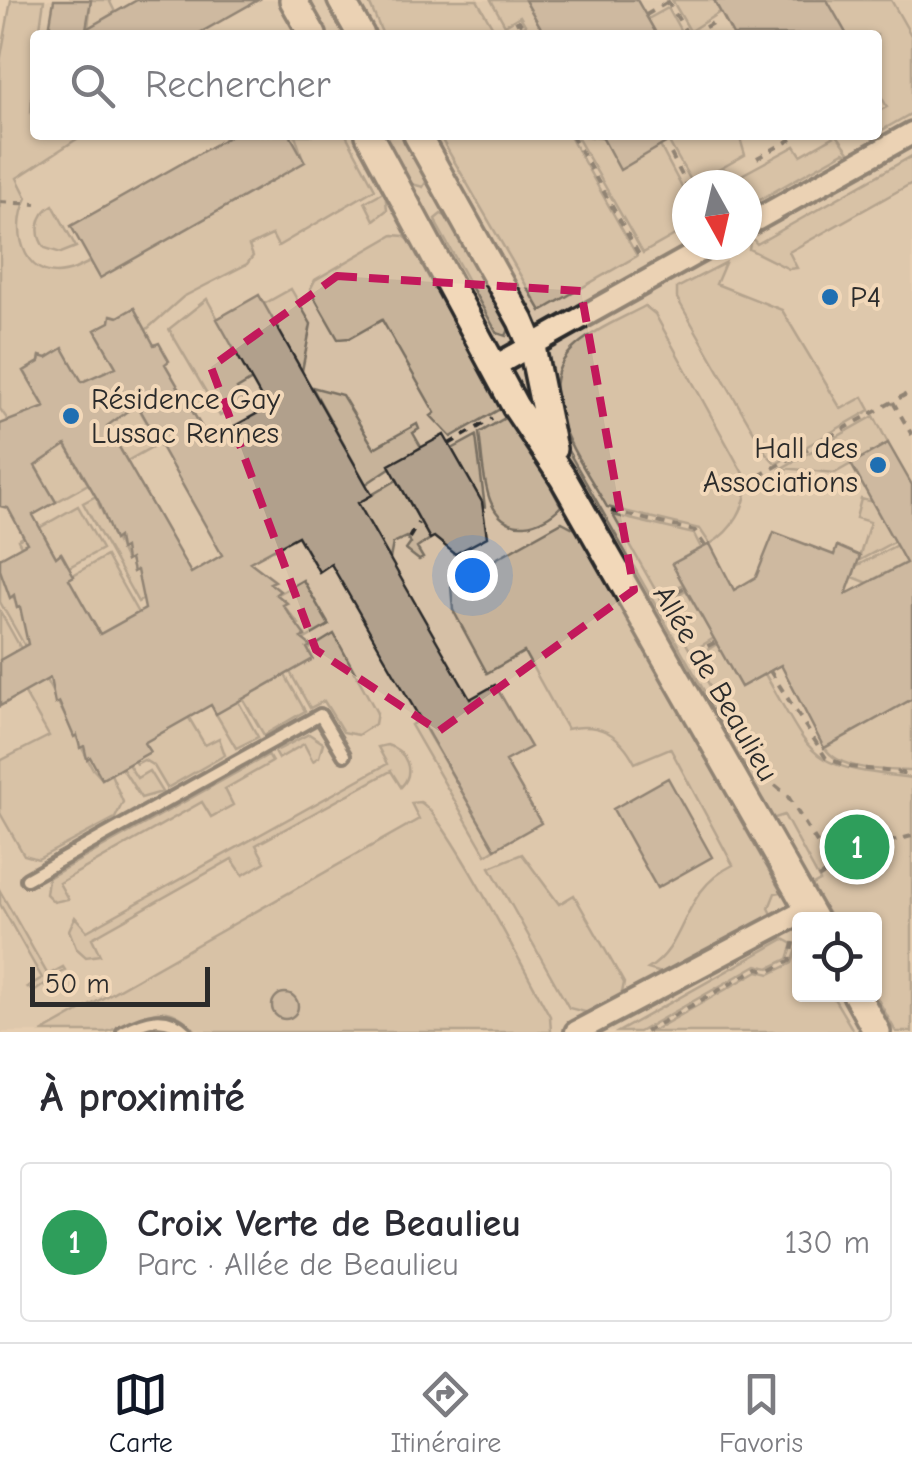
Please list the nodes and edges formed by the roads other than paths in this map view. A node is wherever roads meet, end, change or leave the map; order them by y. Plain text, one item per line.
1 (326, 0) edge
2 (341, 0) edge
3 (302, 16) edge
4 (358, 30) edge
5 (912, 133) edge
6 (372, 140) edge
7 (420, 140) edge
8 (762, 217) edge
9 (683, 260) edge
10 (532, 347) junction
11 (494, 366) junction
12 (563, 478) junction
13 (344, 755) dead end
14 (28, 879) dead end
15 (810, 912) edge
16 (792, 924) edge
17 (860, 1002) edge
18 (123, 1032) edge
19 (186, 1032) edge
20 (576, 1032) edge
21 (877, 1032) edge

1 - 3 street
2 - 4 street
5 - 8 street
6 - 11 street, Allée de Beaulieu
7 - 10 street, Allée de Beaulieu
9 - 10 street
10 - 11 street
10 - 12 street, Allée de Beaulieu
11 - 12 street, Allée de Beaulieu
12 - 15 street, Allée de Beaulieu
13 - 14 lane
16 - 20 street
17 - 21 street
18 - 19 lane

